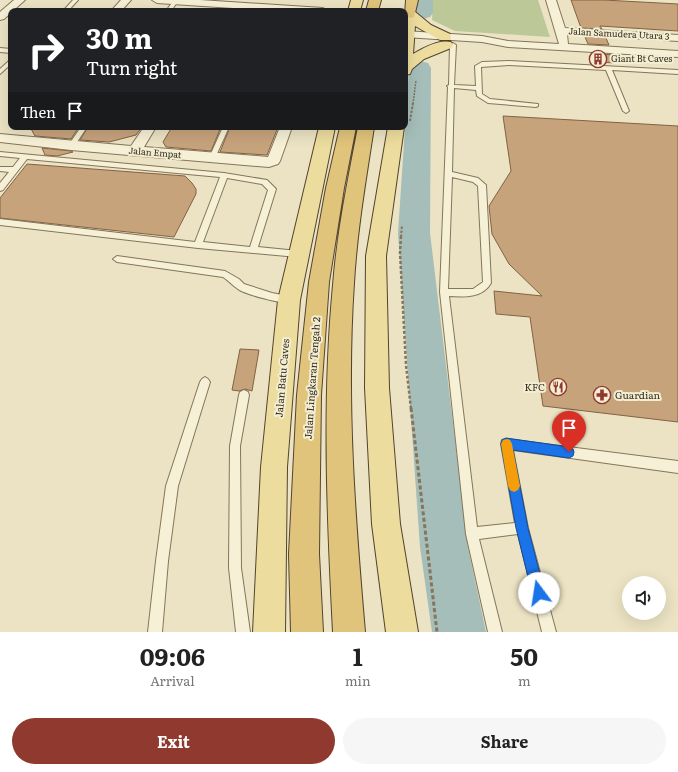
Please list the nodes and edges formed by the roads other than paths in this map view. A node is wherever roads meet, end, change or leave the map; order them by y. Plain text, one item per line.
1 (20, 0) edge
2 (76, 0) edge
3 (126, 0) edge
4 (157, 0) edge
5 (412, 0) edge
6 (551, 0) edge
7 (176, 1) junction
8 (11, 8) edge
9 (68, 8) edge
10 (119, 8) edge
11 (170, 8) edge
12 (224, 8) edge
13 (8, 10) edge
14 (410, 14) junction
15 (0, 17) edge
16 (408, 31) edge
17 (560, 31) junction
18 (678, 38) edge
19 (408, 39) edge
20 (448, 42) junction
21 (566, 47) junction
22 (678, 54) edge
23 (408, 56) edge
24 (8, 64) edge
25 (608, 68) junction
26 (0, 72) edge
27 (409, 72) edge
28 (678, 72) edge
29 (450, 86) junction
30 (478, 88) junction
31 (536, 105) dead end
32 (626, 111) dead end
33 (8, 130) edge
34 (82, 130) edge
35 (148, 130) edge
36 (225, 130) edge
37 (285, 130) edge
38 (326, 130) edge
39 (347, 130) edge
40 (365, 130) edge
41 (402, 130) edge
42 (0, 138) edge
43 (71, 146) junction
44 (135, 151) junction
45 (0, 154) edge
46 (26, 156) junction
47 (212, 158) junction
48 (0, 169) edge
49 (15, 170) junction
50 (448, 174) junction
51 (224, 175) junction
52 (0, 188) edge
53 (0, 222) edge
54 (198, 245) junction
55 (253, 250) junction
56 (298, 254) junction
57 (117, 259) dead end
58 (444, 292) junction
59 (289, 300) junction
60 (205, 382) dead end
61 (244, 395) dead end
62 (678, 467) edge
63 (522, 528) junction
64 (472, 534) junction
65 (154, 632) edge
66 (243, 632) edge
67 (269, 632) edge
68 (306, 632) edge
69 (349, 632) edge
70 (402, 632) edge
71 (495, 632) edge
72 (549, 632) edge

1 - 8 street
2 - 9 lane
3 - 10 street
4 - 7 street
5 - 14 highway
6 - 17 street
7 - 11 lane
7 - 12 street
13 - 15 street
14 - 16 main road
14 - 20 main road
17 - 18 street, Jalan Samudera Utara 3
17 - 21 street
19 - 20 street
20 - 21 street
20 - 27 main road
20 - 29 lane
21 - 22 street
23 - 27 main road
24 - 26 lane
25 - 28 lane
25 - 30 lane
25 - 32 lane
29 - 30 lane
29 - 50 lane
30 - 31 lane
33 - 42 street
34 - 43 lane
35 - 44 street
36 - 47 lane
37 - 47 street, Jalan Empat
38 - 56 main road, Jalan Batu Caves
39 - 68 highway, Jalan Lingkaran Tengah 2
40 - 69 highway
41 - 70 main road
42 - 43 street, Jalan Empat
43 - 44 street, Jalan Empat
44 - 47 street, Jalan Empat
45 - 46 lane
46 - 49 lane
46 - 51 lane
48 - 49 lane
49 - 52 lane
50 - 58 lane
50 - 58 lane
51 - 54 lane
51 - 55 lane
53 - 54 lane
54 - 55 lane
55 - 56 lane
56 - 59 main road, Jalan Batu Caves
57 - 59 lane
58 - 64 lane
59 - 67 main road, Jalan Batu Caves
60 - 65 lane
61 - 66 lane
62 - 63 lane
63 - 64 lane
63 - 72 lane
64 - 71 lane

